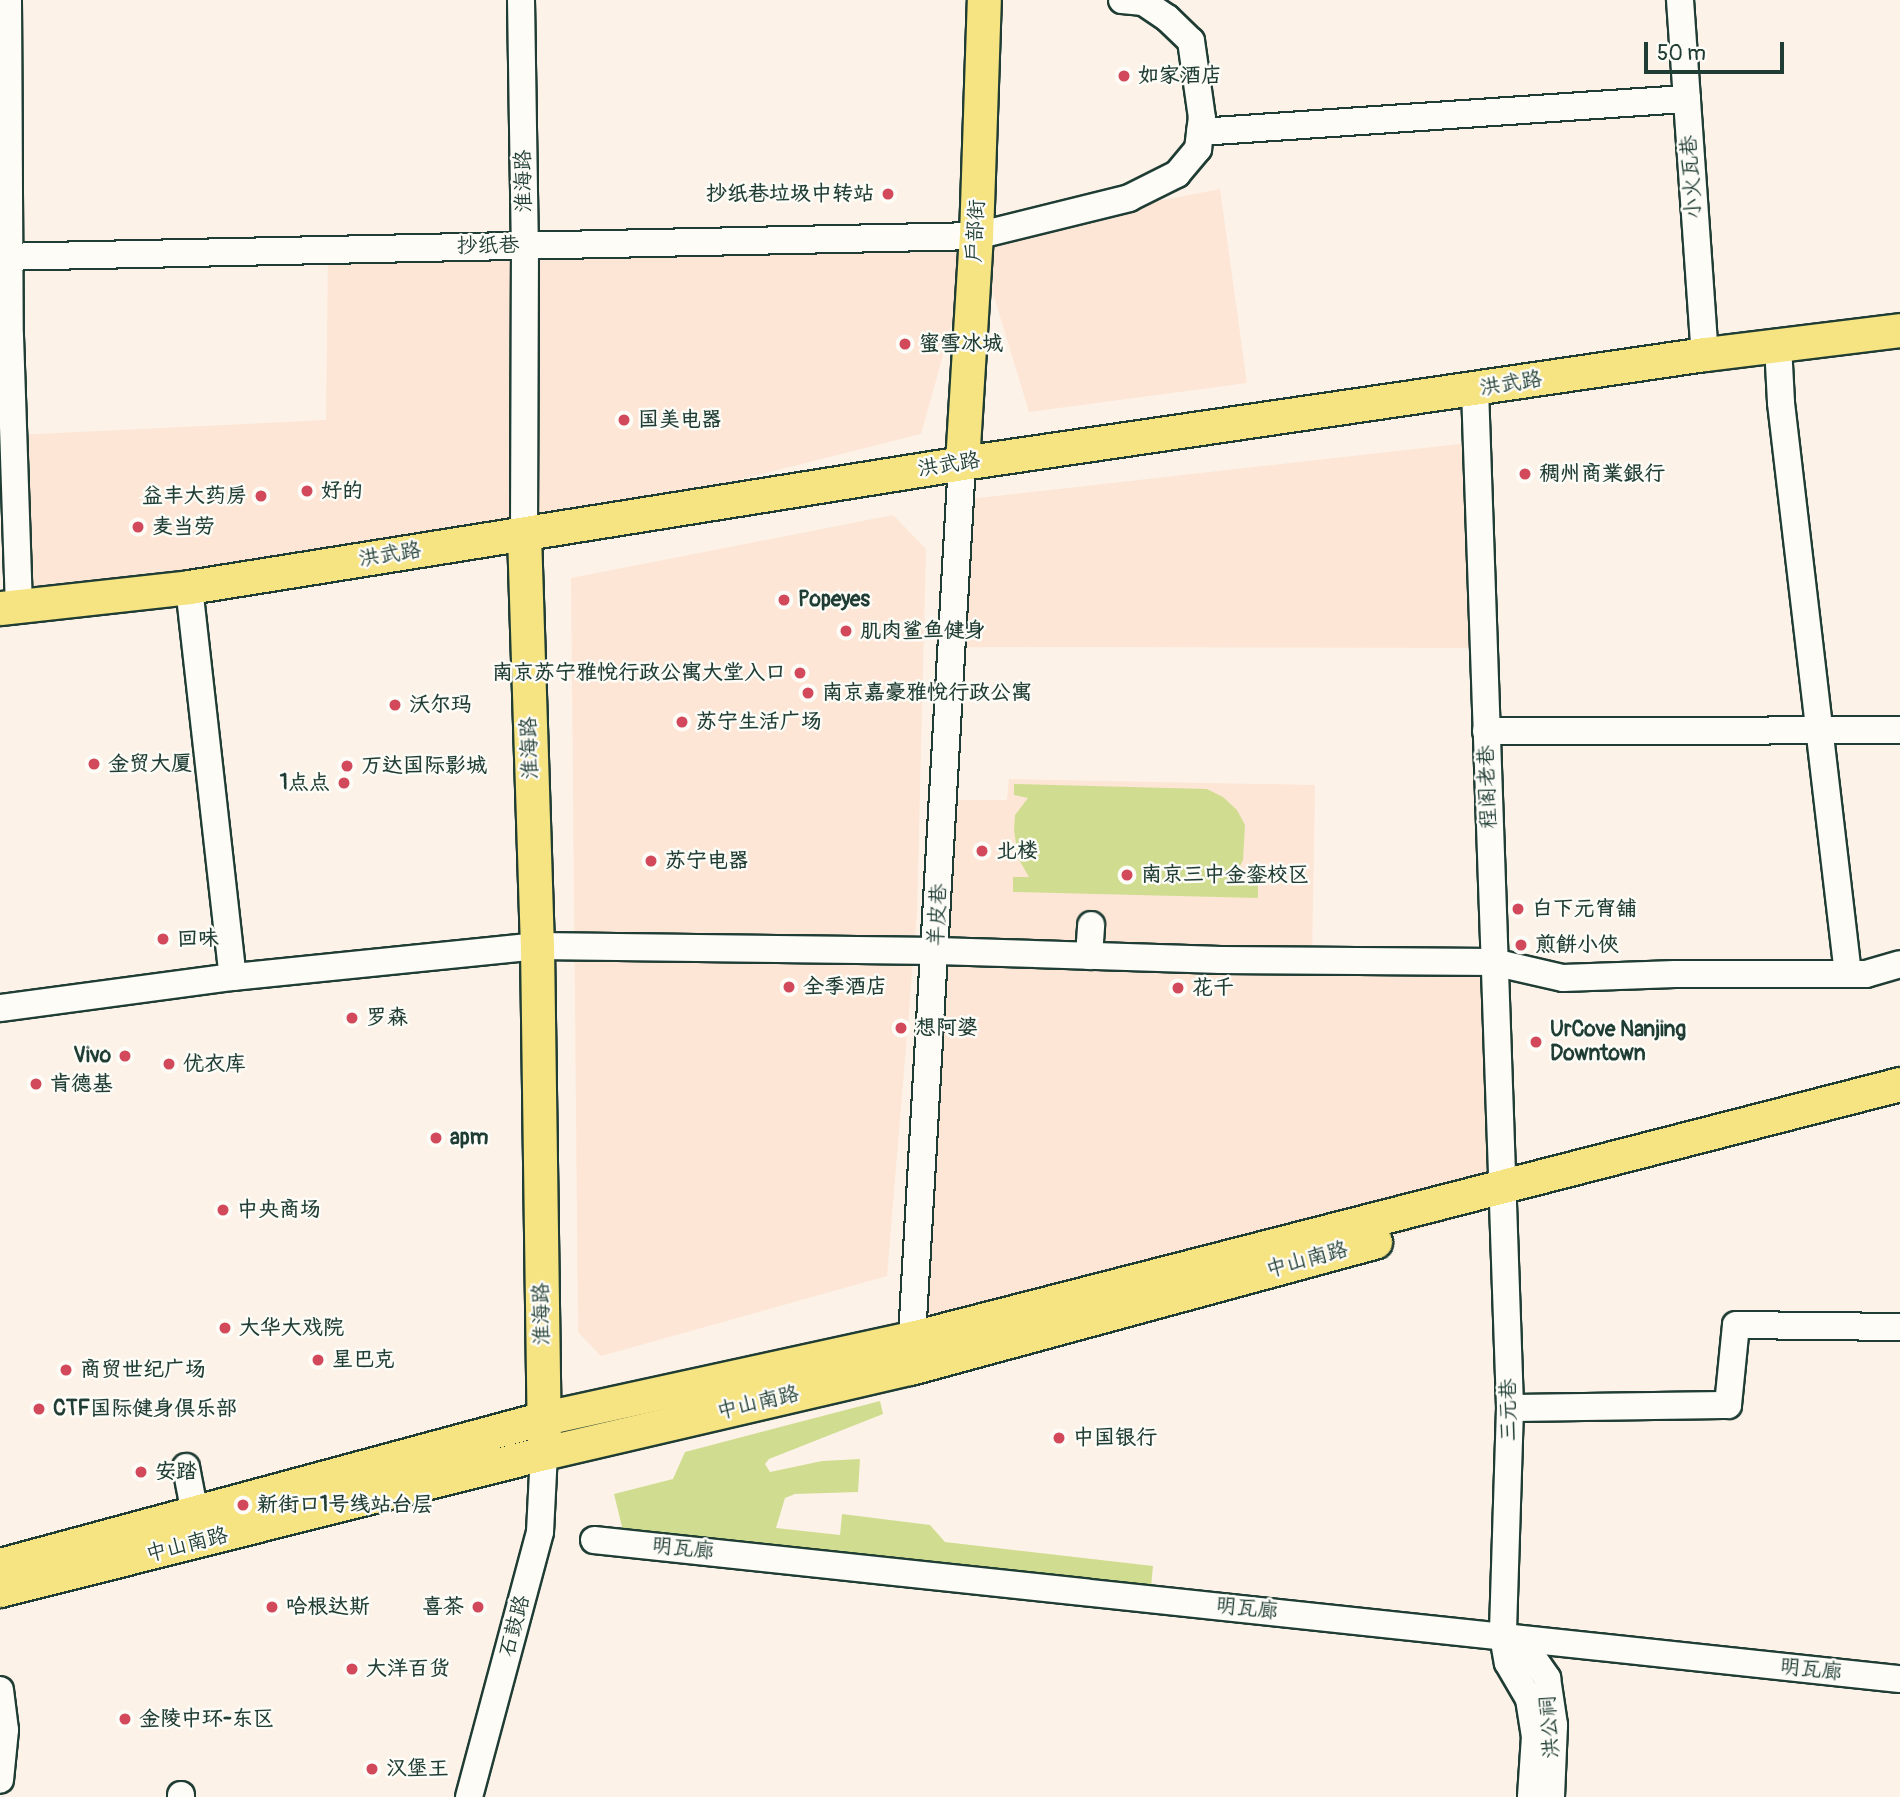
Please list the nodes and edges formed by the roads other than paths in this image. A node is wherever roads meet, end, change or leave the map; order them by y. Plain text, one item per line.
1 (8, 0) edge
2 (520, 0) edge
3 (984, 0) edge
4 (1122, 0) edge
5 (1680, 0) edge
6 (1687, 99) junction
7 (1200, 132) junction
8 (976, 236) junction
9 (525, 245) junction
10 (5, 257) edge
11 (1900, 330) edge
12 (1778, 345) junction
13 (1705, 354) junction
14 (1475, 390) junction
15 (962, 463) junction
16 (524, 534) junction
17 (189, 587) junction
18 (9, 607) edge
19 (1821, 729) junction
20 (1900, 730) edge
21 (1486, 731) junction
22 (1091, 925) dead end
23 (537, 946) junction
24 (937, 951) junction
25 (1089, 956) junction
26 (1493, 962) junction
27 (1900, 964) edge
28 (1848, 974) junction
29 (233, 977) junction
30 (0, 1008) edge
31 (1900, 1084) edge
32 (1503, 1185) junction
33 (1900, 1327) edge
34 (911, 1353) junction
35 (1510, 1408) junction
36 (544, 1418) junction
37 (544, 1453) junction
38 (186, 1467) dead end
39 (300, 1485) junction
40 (195, 1514) junction
41 (594, 1540) dead end
42 (0, 1565) edge
43 (0, 1590) edge
44 (1503, 1636) junction
45 (1900, 1674) edge
46 (0, 1690) edge
47 (0, 1780) edge
48 (469, 1797) edge
49 (1531, 1797) edge
50 (1551, 1797) edge

1 - 10 street
2 - 9 street, 淮海路
3 - 8 main road, 户部街
4 - 7 street
5 - 6 street, 小火瓦巷
6 - 7 street
6 - 13 street, 小火瓦巷
7 - 8 street, 抄纸巷
8 - 9 street, 抄纸巷
8 - 15 main road, 户部街
9 - 10 street, 抄纸巷
9 - 16 street, 淮海路
10 - 18 street
11 - 12 main road, 洪武路
12 - 13 main road, 洪武路
12 - 19 street
13 - 14 main road, 洪武路
14 - 15 main road, 洪武路
14 - 21 street, 程阁老巷
15 - 16 main road, 洪武路
15 - 24 street, 羊皮巷
16 - 17 main road, 洪武路
16 - 23 main road, 淮海路
17 - 18 main road, 洪武路
17 - 29 street
19 - 20 street
19 - 21 street
19 - 28 street
21 - 26 street, 程阁老巷
22 - 25 street
23 - 24 street
23 - 29 street
23 - 36 main road, 淮海路
24 - 25 street
24 - 34 street, 羊皮巷
25 - 26 street
26 - 28 street
26 - 32 street, 程阁老巷
27 - 28 street
29 - 30 street
31 - 32 street
32 - 34 main road, 中山南路
32 - 35 street, 三元巷
33 - 35 street
34 - 36 main road, 中山南路
34 - 37 main road, 中山南路
34 - 39 street
35 - 44 street, 三元巷
36 - 37 main road, 淮海路
36 - 39 main road, 中山南路
37 - 43 main road, 中山南路
37 - 48 street, 石鼓路
38 - 40 street
39 - 40 street
40 - 42 street
41 - 44 street, 明瓦廊
44 - 45 street, 明瓦廊
44 - 49 street, 洪公祠
44 - 50 street, 洪公祠
46 - 47 street

